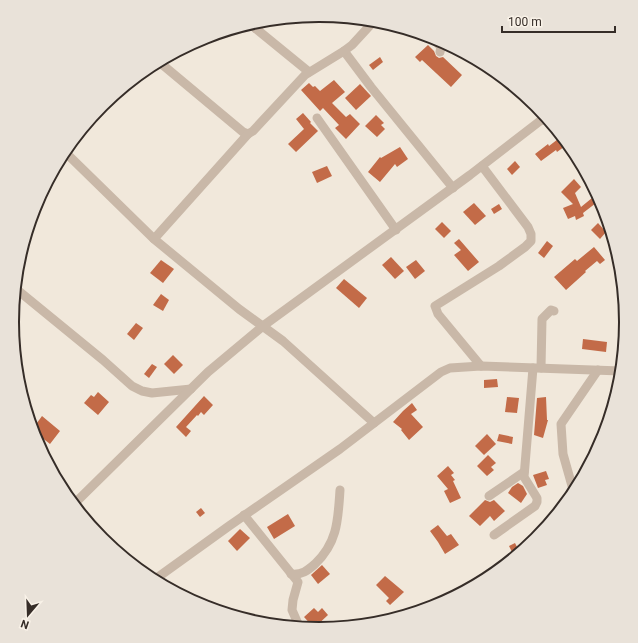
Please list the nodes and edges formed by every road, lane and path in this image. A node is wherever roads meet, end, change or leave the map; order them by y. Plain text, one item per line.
1 (370, 26) edge
2 (256, 28) edge
3 (441, 47) edge
4 (344, 52) junction
5 (440, 52) dead end
6 (163, 65) edge
7 (309, 72) junction
8 (317, 118) dead end
9 (542, 120) edge
10 (248, 134) junction
11 (69, 156) edge
12 (482, 166) junction
13 (453, 188) junction
14 (396, 230) junction
15 (154, 239) junction
16 (21, 293) edge
17 (554, 311) dead end
18 (263, 326) junction
19 (481, 366) junction
20 (537, 368) junction
21 (598, 370) junction
22 (614, 371) edge
23 (191, 389) junction
24 (374, 423) junction
25 (524, 472) junction
26 (571, 483) edge
27 (340, 490) dead end
28 (489, 496) dead end
29 (78, 500) edge
30 (244, 515) junction
31 (494, 535) dead end
32 (291, 574) junction
33 (160, 576) edge
34 (297, 621) edge

1 - 4 street
2 - 7 street
3 - 5 street
4 - 7 street
4 - 13 street
6 - 10 street
7 - 10 street
8 - 14 street
9 - 12 street
10 - 15 street
11 - 15 street
12 - 13 street
12 - 19 street
13 - 14 street
14 - 18 street
15 - 18 street
16 - 23 street
17 - 20 street
18 - 23 street
18 - 24 street
19 - 20 street
19 - 24 street
20 - 21 street
20 - 25 street
21 - 22 street
21 - 26 street
23 - 29 street
24 - 30 street
25 - 28 street
25 - 31 street
27 - 32 street
30 - 32 street
30 - 33 street
32 - 34 street

